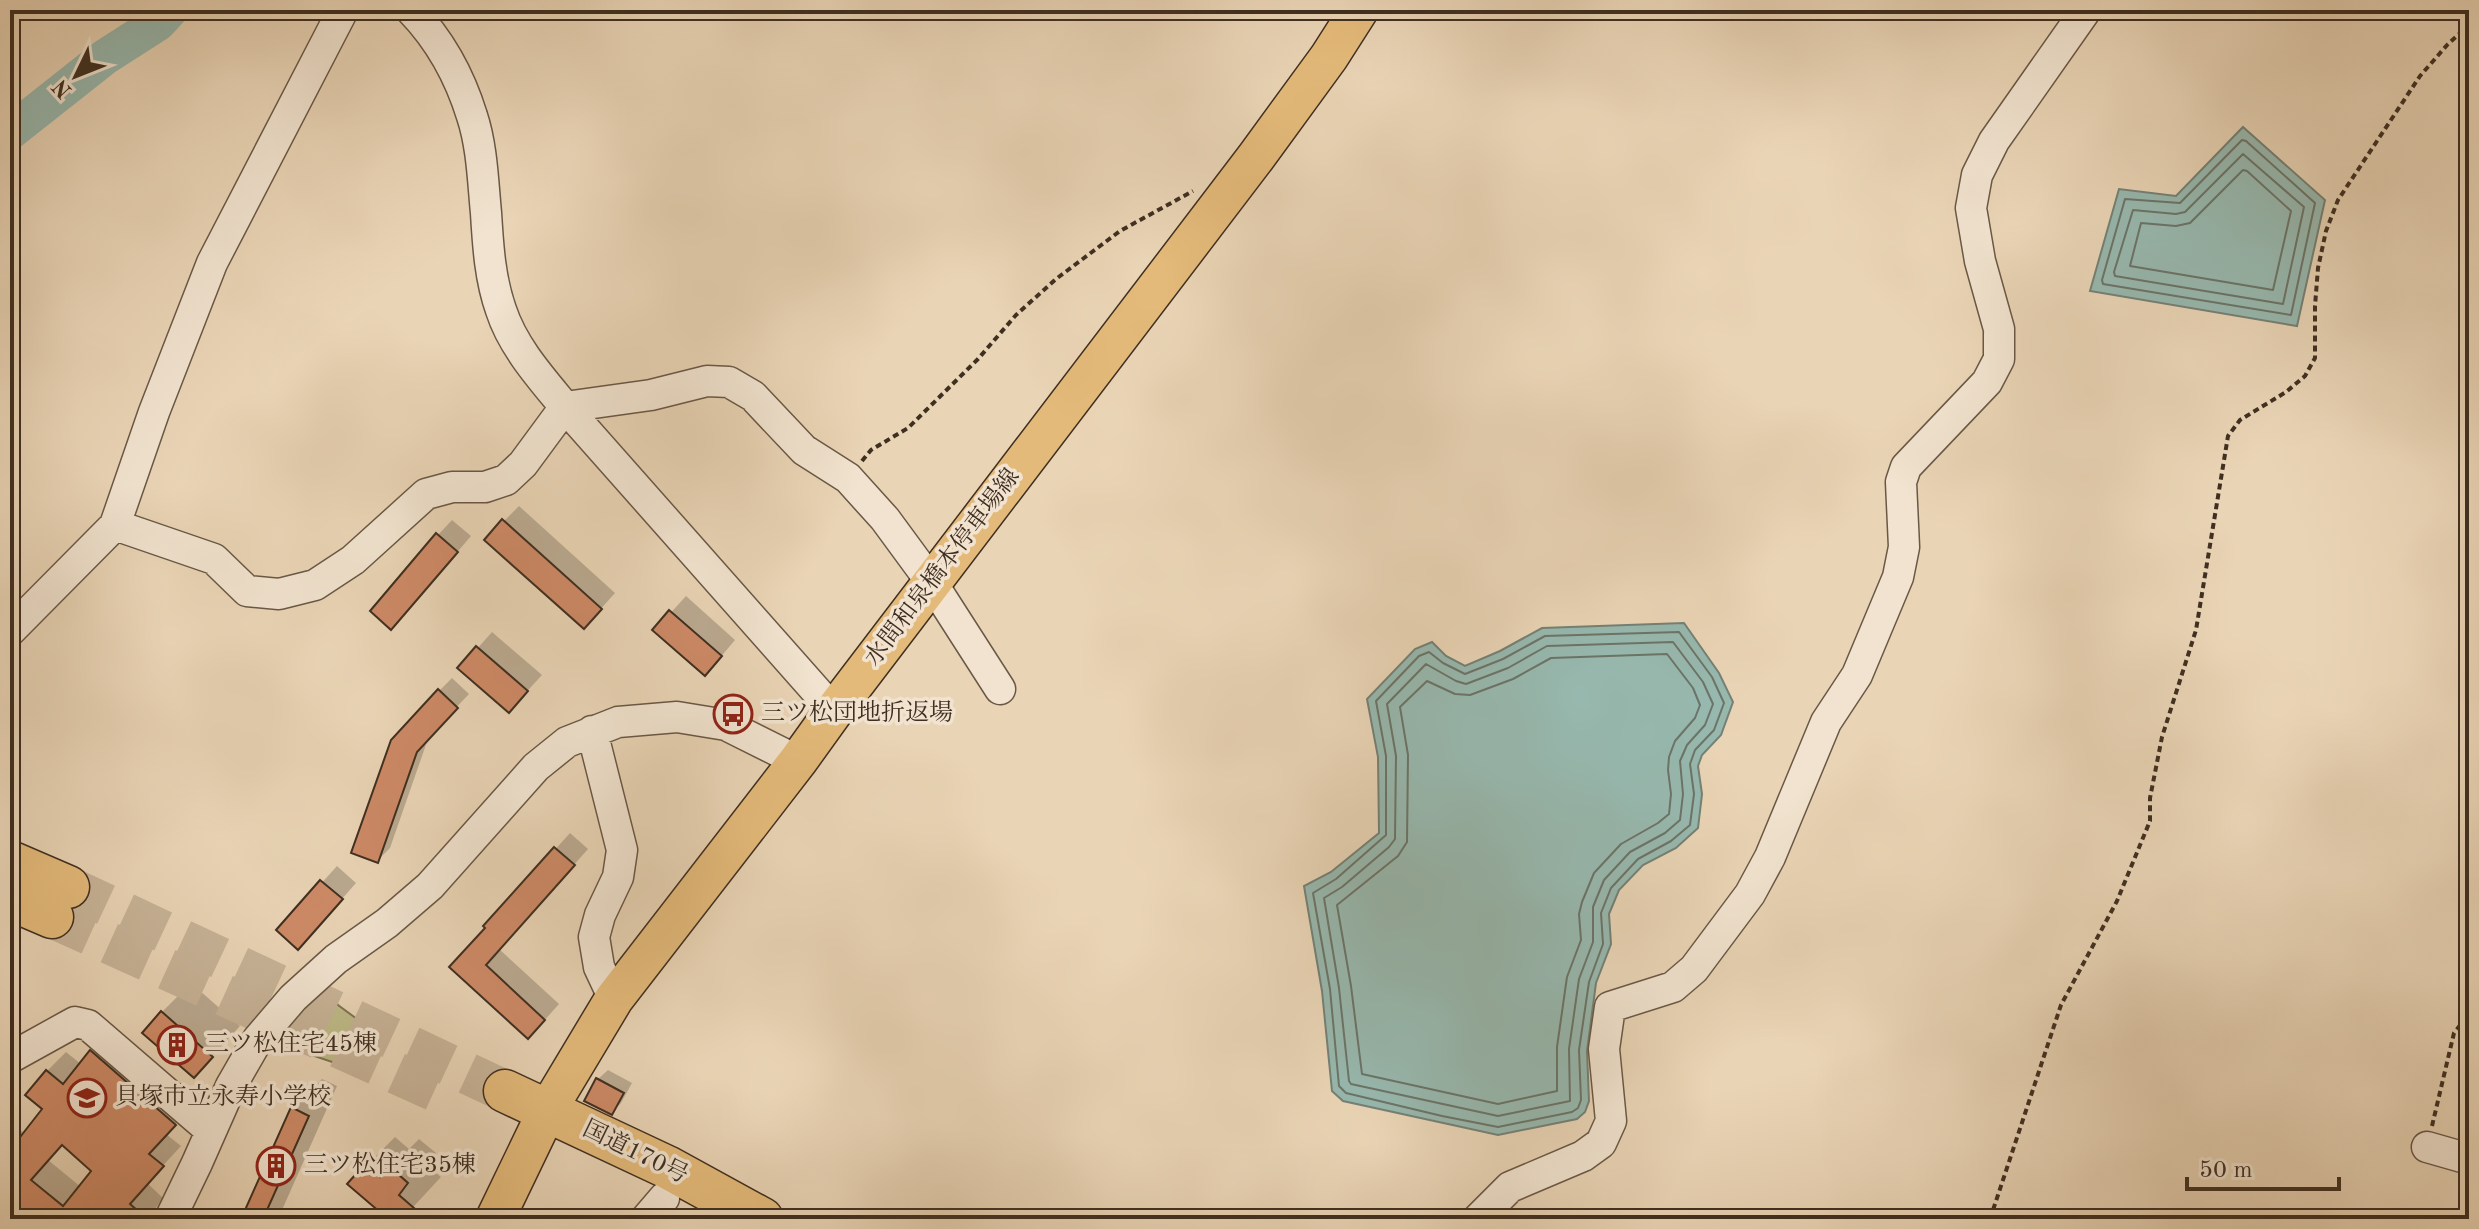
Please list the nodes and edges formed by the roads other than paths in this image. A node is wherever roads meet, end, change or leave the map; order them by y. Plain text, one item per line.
1 (343, 10) edge
2 (411, 10) edge
3 (1359, 10) edge
4 (2086, 10) edge
5 (565, 407) junction
6 (115, 525) junction
7 (932, 583) junction
8 (10, 631) edge
9 (1000, 689) dead end
10 (834, 711) junction
11 (592, 731) junction
12 (798, 761) junction
13 (10, 862) edge
14 (10, 899) edge
15 (614, 999) junction
16 (10, 1058) edge
17 (498, 1103) tunnel mouth
18 (542, 1122) junction
19 (211, 1131) junction
20 (2427, 1147) road end
21 (2469, 1159) edge
22 (655, 1209) edge
23 (170, 1219) edge
24 (495, 1219) edge
25 (706, 1219) edge
26 (762, 1219) edge
27 (1478, 1219) edge

1 - 6 street
2 - 5 street
3 - 7 main road, 水間和泉橋本停車場線
4 - 27 street
5 - 6 street
5 - 7 street
5 - 10 street
6 - 8 street
7 - 9 street
7 - 10 main road, 水間和泉橋本停車場線
10 - 12 main road, 水間和泉橋本停車場線
11 - 12 street
11 - 15 street
11 - 19 street
12 - 15 main road, 水間和泉橋本停車場線
13 - 14 highway
15 - 18 main road, 水間和泉橋本停車場線
16 - 19 street
17 - 18 highway, 国道170号
18 - 22 highway, 国道170号
18 - 24 main road, 水間和泉橋本停車場線
18 - 26 highway, 国道170号
19 - 23 street
20 - 21 street
22 - 25 highway, 国道170号

